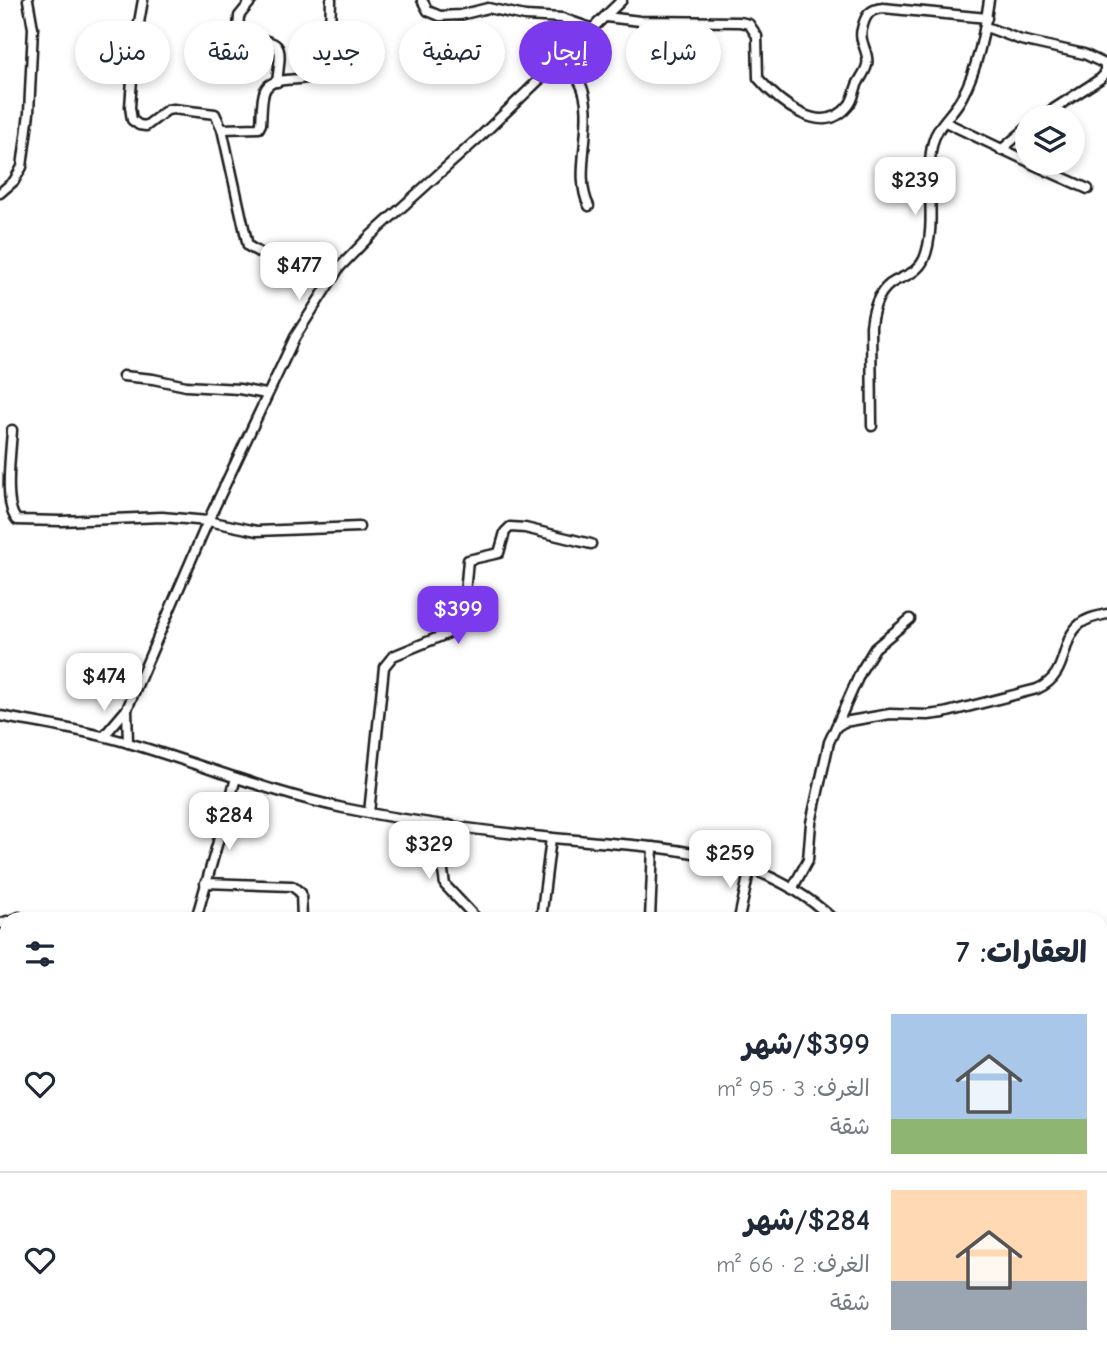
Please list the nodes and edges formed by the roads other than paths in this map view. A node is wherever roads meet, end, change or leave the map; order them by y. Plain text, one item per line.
1 (28, 0) edge
2 (143, 0) edge
3 (252, 0) edge
4 (331, 0) edge
5 (422, 0) edge
6 (622, 0) edge
7 (989, 0) edge
8 (606, 17) junction
9 (570, 21) edge
10 (602, 21) edge
11 (986, 22) junction
12 (277, 82) junction
13 (536, 84) edge
14 (580, 84) edge
15 (1060, 105) edge
16 (945, 122) junction
17 (222, 129) junction
18 (1015, 138) edge
19 (1001, 150) junction
20 (1015, 156) edge
21 (1057, 175) edge
22 (1088, 189) dead end
23 (0, 193) edge
24 (589, 206) dead end
25 (339, 268) junction
26 (123, 376) dead end
27 (266, 394) junction
28 (872, 426) dead end
29 (12, 430) dead end
30 (208, 520) junction
31 (359, 527) dead end
32 (591, 544) dead end
33 (1107, 614) edge
34 (910, 619) dead end
35 (127, 709) junction
36 (0, 716) edge
37 (836, 727) junction
38 (104, 736) junction
39 (128, 743) junction
40 (236, 778) junction
41 (369, 813) junction
42 (449, 825) junction
43 (551, 838) junction
44 (653, 847) junction
45 (750, 867) junction
46 (205, 883) junction
47 (792, 889) junction
48 (198, 912) edge
49 (302, 912) edge
50 (470, 912) edge
51 (542, 912) edge
52 (650, 912) edge
53 (740, 912) edge
54 (823, 912) edge

1 - 23 street
2 - 17 street
3 - 12 street
4 - 12 street
5 - 9 street
6 - 8 street
7 - 11 street
8 - 10 street
8 - 11 street
11 - 15 street
11 - 16 street
12 - 17 street
13 - 25 street
14 - 24 street
16 - 19 street
16 - 28 street
17 - 25 street
18 - 19 street
19 - 20 street
21 - 22 street
25 - 27 street
26 - 27 street
27 - 30 street
29 - 30 street
30 - 31 street
30 - 35 street
32 - 41 street
33 - 37 street
34 - 37 street
35 - 38 street
35 - 39 street
36 - 38 street
37 - 47 street
38 - 39 street
39 - 40 street
40 - 41 street
40 - 46 street
41 - 42 street
42 - 43 street
42 - 50 street
43 - 44 street
43 - 51 street
44 - 45 street
44 - 52 street
45 - 47 street
45 - 53 street
46 - 48 street
46 - 49 street
47 - 54 street

